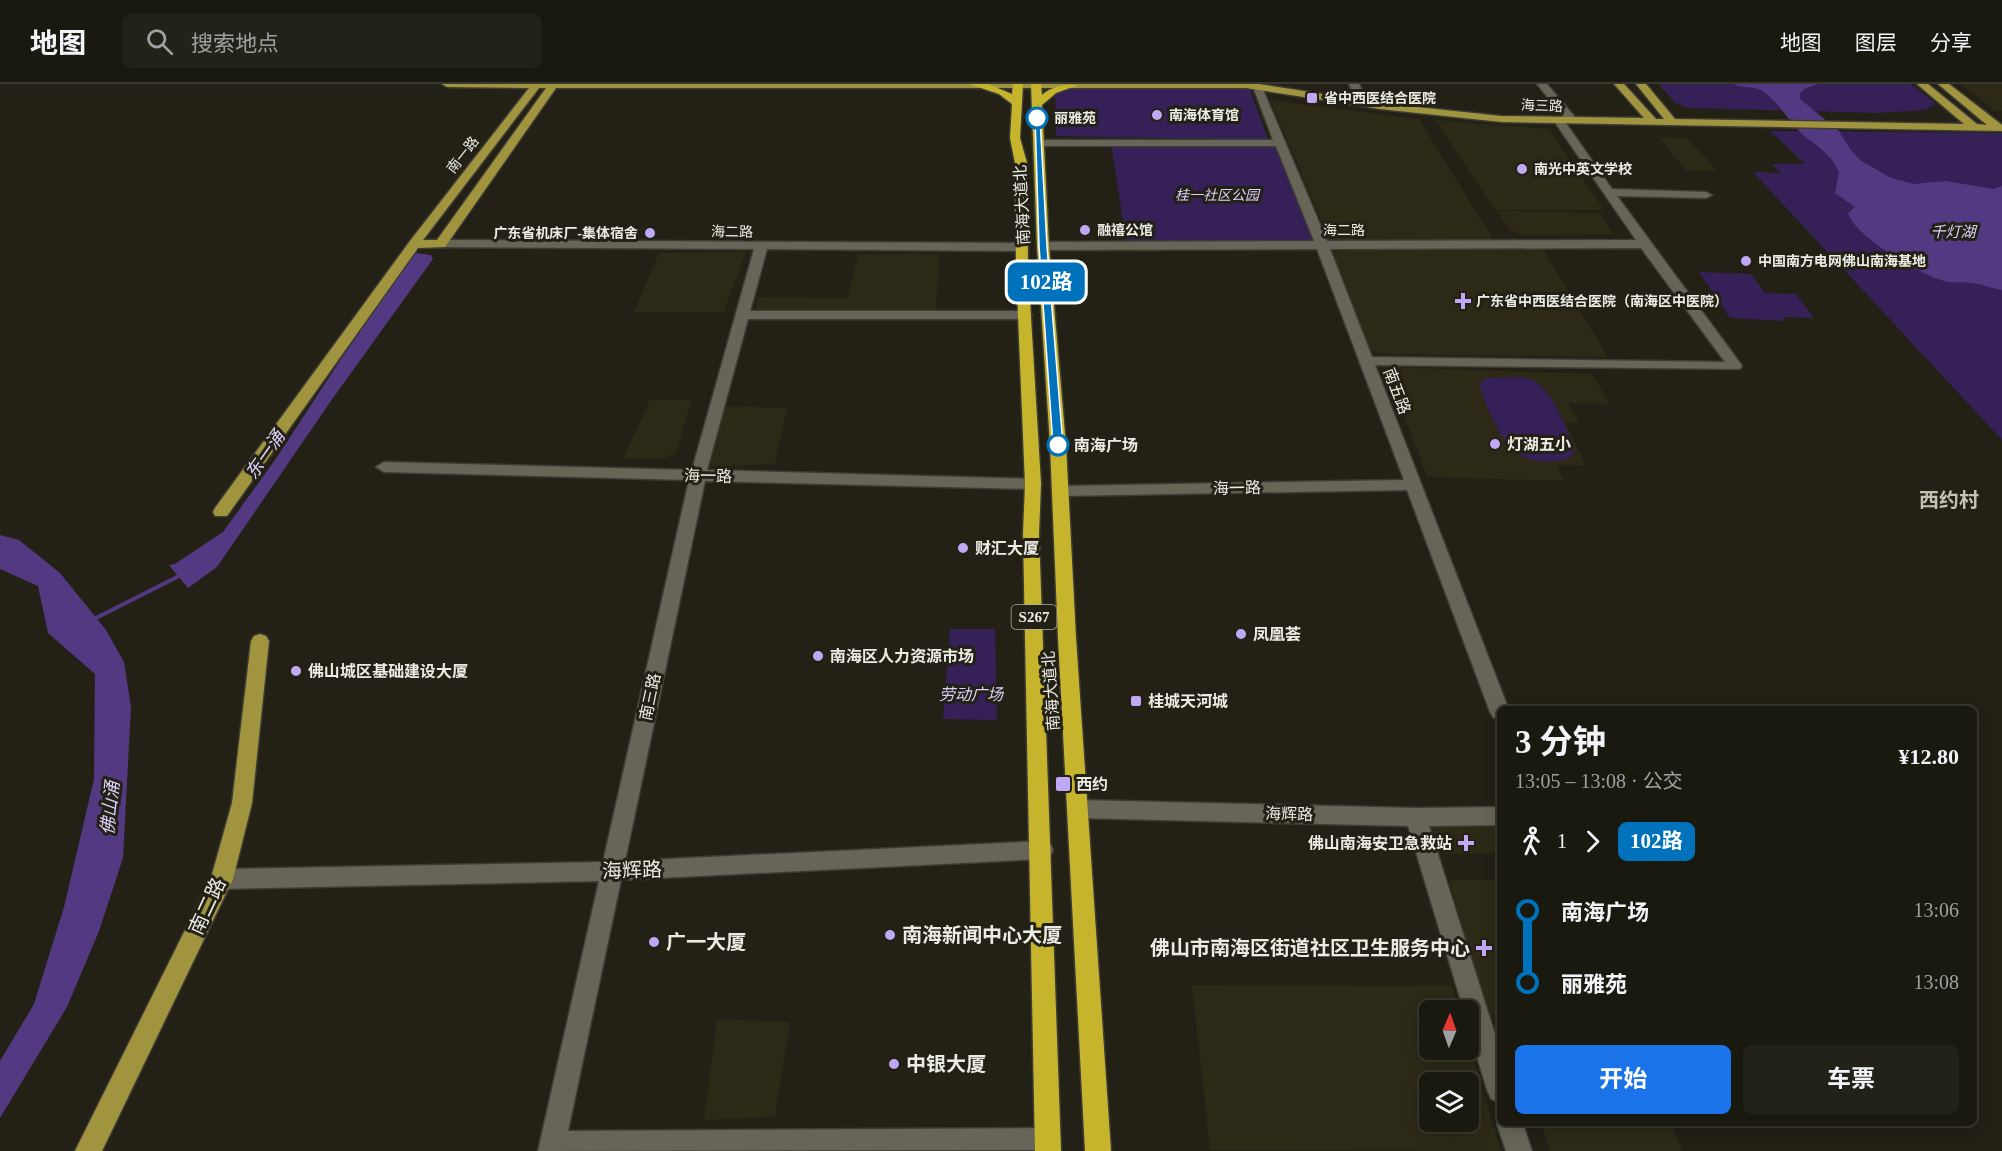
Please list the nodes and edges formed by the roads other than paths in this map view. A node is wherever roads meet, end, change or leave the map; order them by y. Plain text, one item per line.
1 (447, 84) edge
2 (974, 84) edge
3 (1027, 84) edge
4 (1354, 84) edge
5 (1542, 84) edge
6 (1619, 84) edge
7 (1641, 84) edge
8 (1922, 84) edge
9 (1943, 84) edge
10 (536, 85) edge
11 (553, 85) edge
12 (1072, 85) edge
13 (1083, 85) edge
14 (1263, 85) edge
15 (1362, 101) junction
16 (1017, 103) junction
17 (1037, 104) junction
18 (1638, 105) junction
19 (1659, 106) junction
20 (1620, 118) junction
21 (1707, 119) junction
22 (1564, 120) junction
23 (1652, 121) junction
24 (1671, 121) junction
25 (1773, 122) junction
26 (1971, 124) junction
27 (1998, 124) edge
28 (1038, 143) junction
29 (1279, 143) junction
30 (1609, 192) junction
31 (1706, 195) dead end
32 (414, 244) junction
33 (441, 244) junction
34 (1645, 244) junction
35 (1322, 245) junction
36 (1043, 246) junction
37 (760, 247) junction
38 (1022, 247) junction
39 (743, 315) junction
40 (1025, 315) junction
41 (1366, 361) junction
42 (384, 467) dead end
43 (698, 476) junction
44 (1033, 484) junction
45 (1414, 485) junction
46 (1060, 491) junction
47 (220, 512) dead end
48 (260, 641) dead end
49 (1498, 706) edge
50 (1078, 809) junction
51 (1497, 816) edge
52 (1416, 817) junction
53 (1042, 850) junction
54 (613, 871) junction
55 (222, 879) junction
56 (1497, 1080) edge
57 (1511, 1126) edge
58 (1048, 1146) edge
59 (552, 1148) edge
60 (88, 1151) edge
61 (1098, 1151) edge
62 (1519, 1151) edge

1 - 10 main road
2 - 3 main road
2 - 11 main road
2 - 16 highway
3 - 12 main road, 海三路
3 - 16 highway, 南海大道北 / S267
3 - 17 highway, 南海大道北 / S267
4 - 15 street
5 - 22 street
6 - 18 main road
7 - 19 main road
8 - 26 main road
9 - 27 main road
10 - 11 main road
10 - 32 main road, 南一路
11 - 33 main road, 南一路
12 - 13 main road, 海三路
12 - 17 highway
13 - 14 main road, 海三路
14 - 15 main road, 海三路
14 - 22 main road, 海三路
14 - 29 street, 南五路
15 - 22 main road, 海三路
16 - 38 highway, 南海大道北 / S267
17 - 28 highway, 南海大道北 / S267
18 - 20 main road
18 - 23 main road
19 - 21 main road
19 - 24 main road
20 - 22 main road, 海三路
20 - 23 main road, 海三路
21 - 24 main road, 海三路
21 - 25 main road, 海三路
22 - 23 main road, 海三路
22 - 30 street
23 - 24 main road, 海三路
24 - 25 main road, 海三路
25 - 26 main road, 海三路
26 - 27 main road, 海三路
28 - 29 street
28 - 36 highway, 南海大道北 / S267
29 - 35 street, 南五路
30 - 31 street
30 - 34 street
32 - 33 main road
32 - 47 main road, 南一路
33 - 37 street, 海二路
34 - 35 street, 海二路
34 - 41 street
35 - 36 street, 海二路
35 - 41 street, 南五路
36 - 46 highway, 南海大道北 / S267
37 - 38 street, 海二路
37 - 39 street, 南三路
38 - 40 highway, 南海大道北 / S267
39 - 40 street
39 - 43 street, 南三路
40 - 44 highway, 南海大道北 / S267
41 - 45 street, 南五路
42 - 43 street, 海一路
43 - 44 street, 海一路
43 - 54 street, 南三路
44 - 53 highway, 南海大道北 / S267
45 - 46 street, 海一路
45 - 49 street, 南五路
46 - 50 highway, 南海大道北 / S267
48 - 55 main road, 南二路
50 - 52 street, 海辉路
50 - 61 highway, 南海大道北 / S267
51 - 52 street, 海辉路
52 - 56 street
53 - 54 street, 海辉路
53 - 58 highway, 南海大道北 / S267
54 - 55 street, 海辉路
54 - 59 street, 南三路
55 - 60 main road, 南二路
57 - 62 street
58 - 59 street

